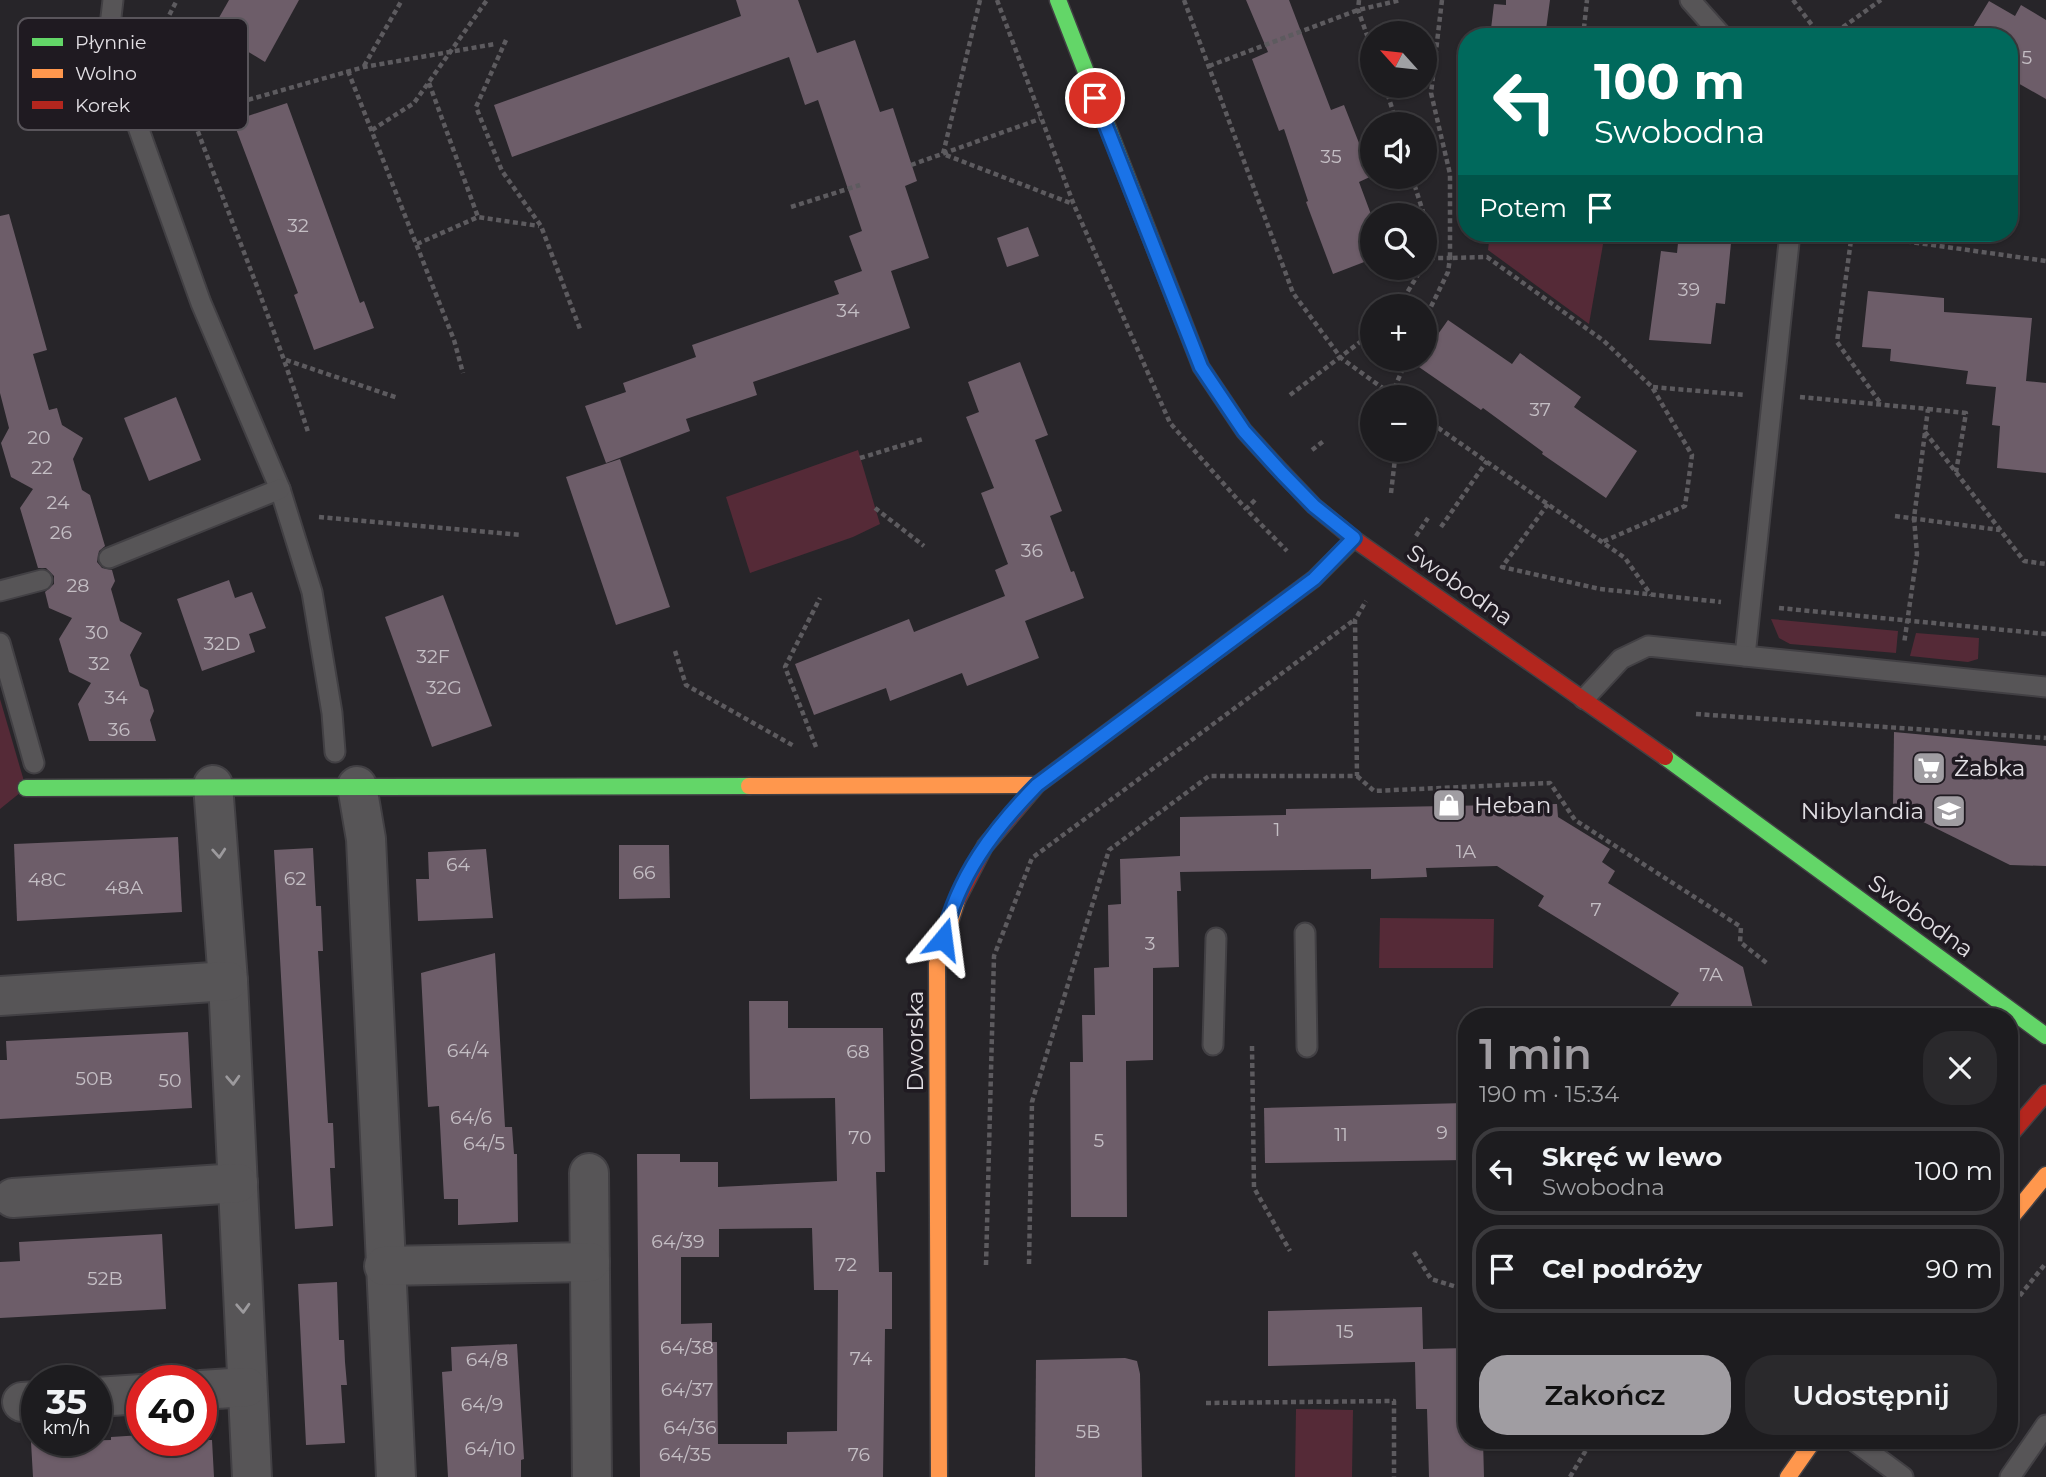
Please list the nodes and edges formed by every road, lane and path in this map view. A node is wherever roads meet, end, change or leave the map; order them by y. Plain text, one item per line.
1 (113, 0) edge
2 (177, 0) edge
3 (402, 0) edge
4 (487, 0) edge
5 (980, 0) edge
6 (997, 0) edge
7 (1058, 0) edge
8 (1184, 0) edge
9 (1359, 0) edge
10 (1401, 0) edge
11 (1442, 0) edge
12 (1587, 0) edge
13 (1690, 0) edge
14 (1793, 0) edge
15 (1881, 0) edge
16 (1358, 10) junction
17 (111, 18) edge
18 (166, 18) edge
19 (1362, 21) edge
20 (1584, 28) edge
21 (1715, 28) edge
22 (1814, 28) edge
23 (1842, 28) edge
24 (506, 40) dead end
25 (495, 44) dead end
26 (450, 52) junction
27 (364, 66) junction
28 (1209, 66) junction
29 (348, 71) junction
30 (429, 82) junction
31 (248, 100) edge
32 (1040, 119) junction
33 (139, 130) edge
34 (196, 130) edge
35 (372, 130) junction
36 (943, 153) junction
37 (911, 164) dead end
38 (860, 185) dead end
39 (1074, 205) junction
40 (792, 207) dead end
41 (478, 217) junction
42 (541, 226) junction
43 (1789, 242) edge
44 (1848, 242) edge
45 (1912, 242) edge
46 (417, 244) junction
47 (1450, 258) junction
48 (1437, 259) edge
49 (2046, 261) edge
50 (1437, 294) edge
51 (580, 329) dead end
52 (1360, 342) edge
53 (1341, 358) junction
54 (285, 360) junction
55 (463, 373) dead end
56 (1377, 385) edge
57 (1652, 387) junction
58 (1290, 395) dead end
59 (1772, 397) junction
60 (398, 398) dead end
61 (1882, 404) junction
62 (1928, 409) junction
63 (1437, 427) edge
64 (1924, 431) junction
65 (308, 432) dead end
66 (923, 439) dead end
67 (860, 458) dead end
68 (1487, 461) junction
69 (1395, 462) edge
70 (1956, 472) junction
71 (280, 489) junction
72 (1391, 493) dead end
73 (1548, 504) junction
74 (875, 508) dead end
75 (1246, 509) dead end
76 (288, 515) junction
77 (1895, 516) dead end
78 (1914, 518) junction
79 (1441, 527) dead end
80 (2000, 530) junction
81 (520, 535) dead end
82 (1354, 538) junction
83 (1602, 542) junction
84 (924, 545) dead end
85 (108, 558) dead end
86 (2046, 564) edge
87 (1502, 566) dead end
88 (42, 580) dead end
89 (0, 590) edge
90 (1651, 596) dead end
91 (820, 598) dead end
92 (1366, 601) dead end
93 (1355, 620) junction
94 (0, 643) edge
95 (675, 651) dead end
96 (1745, 656) junction
97 (1900, 672) junction
98 (2046, 687) edge
99 (1584, 699) junction
100 (1696, 714) dead end
101 (2046, 738) edge
102 (800, 749) dead end
103 (335, 752) dead end
104 (34, 763) dead end
105 (1357, 776) junction
106 (213, 785) junction
107 (852, 785) junction
108 (1037, 785) junction
109 (357, 786) junction
110 (26, 788) dead end
111 (1305, 933) dead end
112 (1216, 938) dead end
113 (1768, 964) dead end
114 (228, 981) junction
115 (0, 996) edge
116 (2008, 1008) edge
117 (2018, 1016) edge
118 (2046, 1036) edge
119 (1213, 1045) dead end
120 (1252, 1046) dead end
121 (1307, 1047) dead end
122 (2046, 1093) edge
123 (2018, 1126) edge
124 (589, 1173) dead end
125 (2046, 1175) edge
126 (238, 1183) junction
127 (13, 1198) dead end
128 (2018, 1209) edge
129 (1290, 1251) dead end
130 (1414, 1252) dead end
131 (590, 1262) junction
132 (2046, 1263) edge
133 (1029, 1264) dead end
134 (986, 1265) dead end
135 (384, 1266) junction
136 (1458, 1287) edge
137 (2018, 1298) edge
138 (247, 1387) junction
139 (217, 1389) edge
140 (1206, 1403) dead end
141 (2046, 1424) edge
142 (1587, 1449) edge
143 (1808, 1449) edge
144 (1865, 1449) edge
145 (252, 1477) edge
146 (396, 1477) edge
147 (592, 1477) edge
148 (939, 1477) edge
149 (1394, 1477) edge
150 (1570, 1477) edge
151 (1788, 1477) edge
152 (1903, 1477) edge
153 (2010, 1477) edge

1 - 17 lane
2 - 18 path
3 - 27 path
4 - 26 path
5 - 36 path
6 - 32 path
7 - 82 street, Swobodna
8 - 28 path
9 - 16 path
10 - 16 path
11 - 47 path
12 - 20 path
13 - 21 lane
14 - 22 path
15 - 23 path
16 - 19 path
16 - 28 path
24 - 42 path
25 - 26 path
26 - 27 path
26 - 30 path
27 - 29 path
28 - 53 path
29 - 31 path
29 - 35 path
30 - 35 path
30 - 41 path
32 - 36 path
32 - 39 path
33 - 71 lane
34 - 54 path
35 - 46 path
36 - 37 path
36 - 39 path
38 - 40 path
39 - 75 path
41 - 42 path
41 - 46 path
42 - 51 path
43 - 59 lane
44 - 61 path
45 - 49 path
46 - 55 path
47 - 48 path
47 - 50 path
47 - 57 path
52 - 53 path
53 - 56 path
53 - 58 path
54 - 60 path
54 - 65 path
57 - 59 path
57 - 83 path
59 - 61 path
59 - 96 lane
61 - 62 path
62 - 64 path
62 - 70 path
63 - 68 path
64 - 70 path
64 - 78 path
66 - 67 path
68 - 73 path
68 - 79 path
69 - 72 path
70 - 80 path
71 - 76 lane
71 - 85 lane
73 - 83 path
73 - 87 path
74 - 84 path
76 - 81 path
76 - 103 lane
77 - 78 path
78 - 80 path
78 - 97 path
80 - 86 path
82 - 99 street, Swobodna
82 - 108 street, Dworska
83 - 90 path
88 - 89 lane
91 - 107 path
92 - 93 path
93 - 105 path
93 - 134 path
94 - 104 lane
95 - 102 path
96 - 97 lane
96 - 99 lane
97 - 98 lane
99 - 116 street, Swobodna
100 - 101 path
105 - 113 path
105 - 133 path
106 - 109 street
106 - 110 street
106 -> 114 street
107 - 108 street
107 - 109 street
108 - 148 street, Dworska
109 - 135 street
111 - 121 lane
112 - 119 lane
114 - 115 street
114 -> 126 street
117 - 118 street, Swobodna
120 - 129 path
122 - 123 street
124 - 131 street
125 - 128 street
126 - 127 street
126 -> 138 street
130 - 136 path
131 - 135 street
131 - 147 street
132 - 137 path
135 - 146 street
138 - 139 street
138 - 145 street
140 - 149 path
141 - 153 lane
142 - 150 path
143 - 151 street
144 - 152 lane

